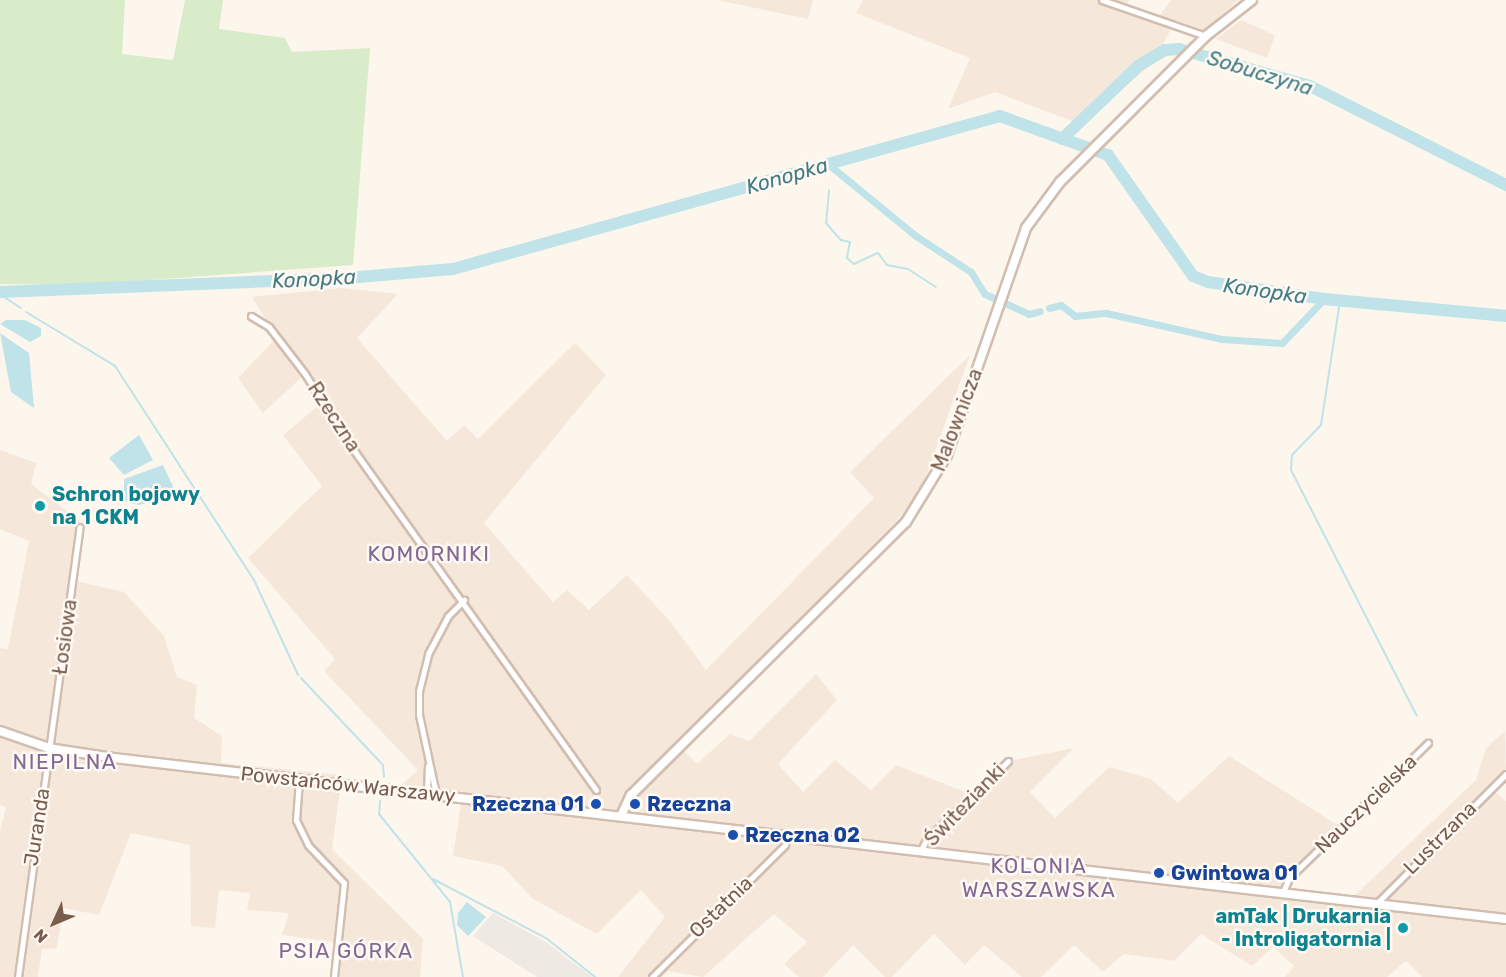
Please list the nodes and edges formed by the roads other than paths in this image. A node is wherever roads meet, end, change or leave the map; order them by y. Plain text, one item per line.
1 (1102, 0) edge
2 (1252, 0) edge
3 (1206, 36) junction
4 (251, 316) dead end
5 (80, 527) dead end
6 (464, 600) junction
7 (0, 731) edge
8 (1428, 743) dead end
9 (49, 748) junction
10 (1008, 760) dead end
11 (428, 762) junction
12 (1506, 774) edge
13 (299, 780) junction
14 (596, 790) dead end
15 (432, 794) junction
16 (621, 816) junction
17 (786, 834) junction
18 (921, 850) junction
19 (1283, 892) junction
20 (1376, 904) junction
21 (1506, 919) edge
22 (18, 977) edge
23 (334, 977) edge
24 (652, 977) edge

1 - 3 street
2 - 3 main road, Malownicza
3 - 16 main road, Malownicza
4 - 6 street, Rzeczna
5 - 9 street, Łosiowa
6 - 11 street
6 - 14 street, Rzeczna
7 - 9 main road, Powstańców Warszawy
8 - 19 street, Nauczycielska
9 - 13 main road, Powstańców Warszawy
9 - 22 street, Juranda
10 - 18 street, Świtezianki
11 - 15 street
11 - 15 street
12 - 20 street, Lustrzana
13 - 15 main road, Powstańców Warszawy
13 - 23 street
15 - 16 main road, Powstańców Warszawy
16 - 17 main road, Powstańców Warszawy
17 - 18 main road, Powstańców Warszawy
17 - 24 street, Ostatnia
18 - 19 main road, Powstańców Warszawy
19 - 20 main road, Powstańców Warszawy
20 - 21 main road, Powstańców Warszawy

